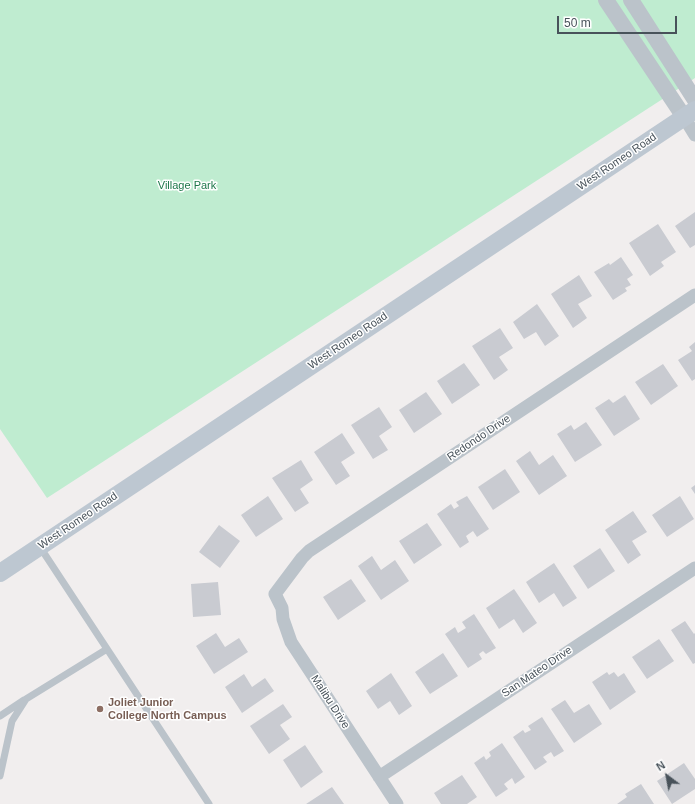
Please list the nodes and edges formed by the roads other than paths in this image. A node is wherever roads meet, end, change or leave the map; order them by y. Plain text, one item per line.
1 (606, 0) edge
2 (631, 0) edge
3 (695, 100) edge
4 (689, 114) edge
5 (695, 135) edge
6 (695, 295) edge
7 (40, 547) junction
8 (695, 568) edge
9 (0, 572) edge
10 (275, 594) joint
11 (107, 648) junction
12 (26, 699) junction
13 (0, 716) edge
14 (0, 776) edge
15 (379, 777) junction
16 (209, 804) edge
17 (397, 804) edge

1 - 4 street
2 - 3 street
4 - 5 street
4 - 7 main road, West Romeo Road
6 - 10 street, Redondo Drive
7 - 9 main road, West Romeo Road
7 - 11 lane
8 - 15 street, San Mateo Drive
10 - 15 street, Malibu Drive
11 - 12 lane
11 - 16 lane
12 - 13 lane
12 - 14 lane
15 - 17 street, Malibu Drive

